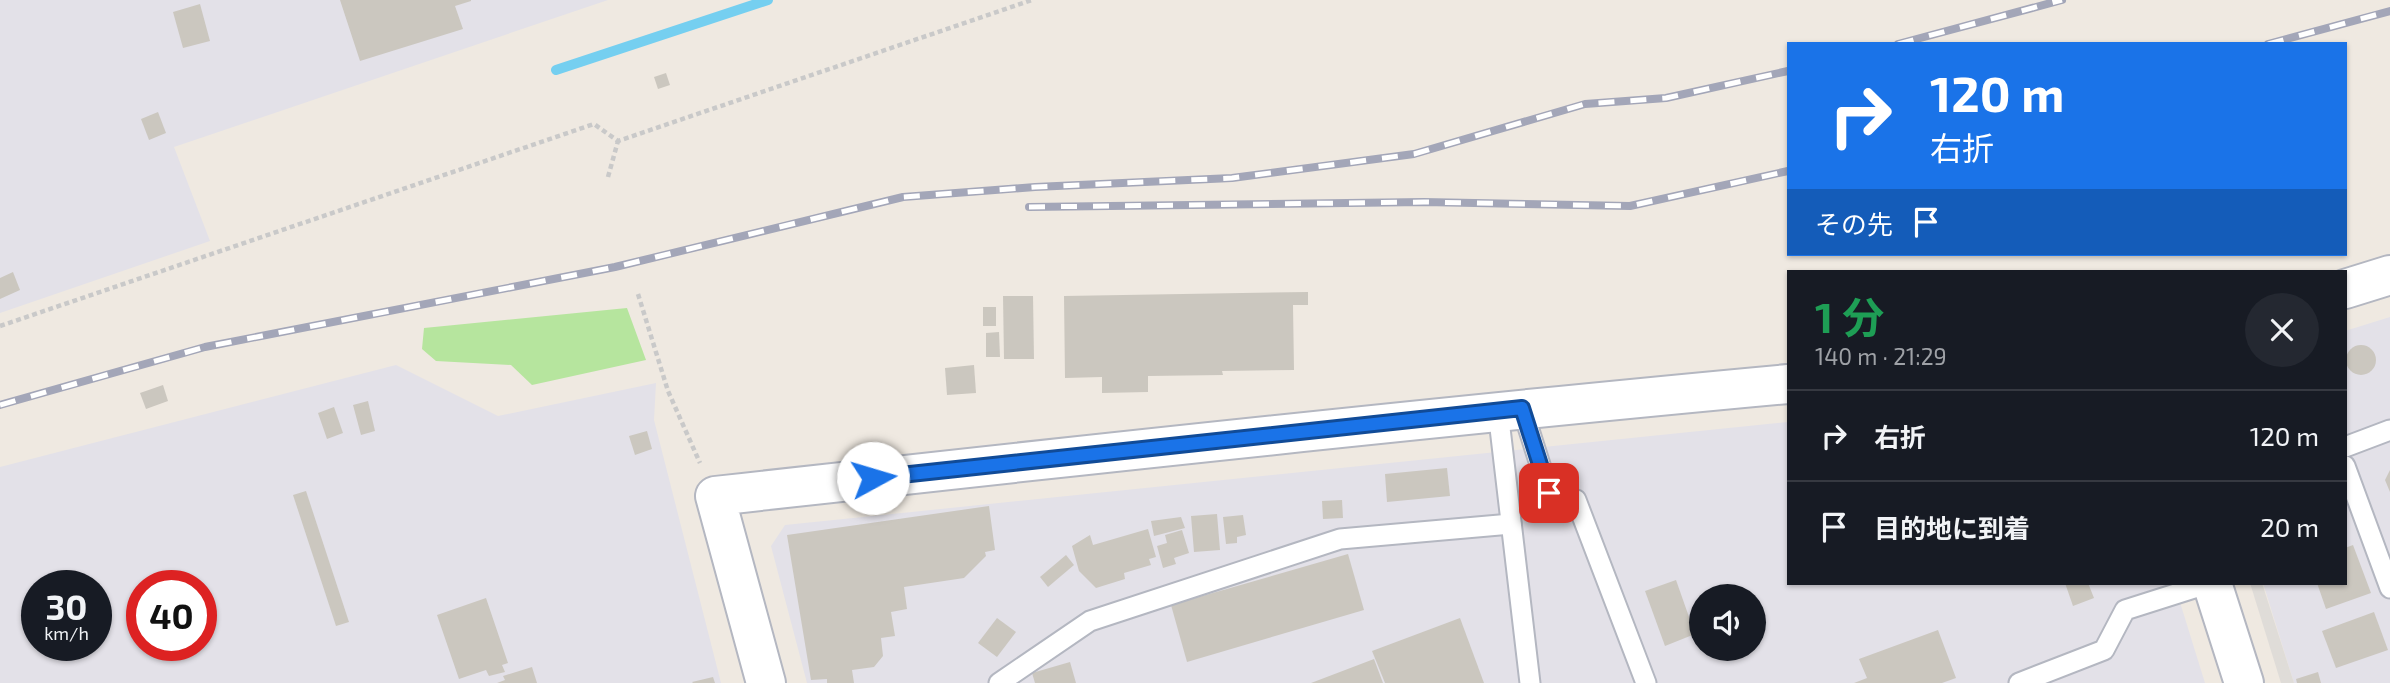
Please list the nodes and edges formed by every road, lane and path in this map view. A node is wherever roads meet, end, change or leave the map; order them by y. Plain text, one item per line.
1 (1032, 0) edge
2 (618, 141) junction
3 (608, 177) dead end
4 (2390, 275) edge
5 (2347, 288) edge
6 (638, 294) dead end
7 (0, 327) edge
8 (1787, 384) edge
9 (1510, 409) junction
10 (2390, 430) edge
11 (2347, 446) edge
12 (2347, 471) edge
13 (715, 496) junction
14 (1511, 524) junction
15 (2388, 578) edge
16 (2205, 585) edge
17 (2212, 585) edge
18 (766, 683) edge
19 (999, 683) edge
20 (1530, 683) edge
21 (1646, 683) edge
22 (2019, 683) edge
23 (2244, 683) edge

1 - 2 path
2 - 3 path
2 - 7 path
4 - 5 street
6 - 13 path
8 - 9 street
9 - 13 street
9 - 14 lane
9 - 21 lane
10 - 11 lane
12 - 15 lane
13 - 18 street
14 - 19 lane
14 - 20 lane
16 - 22 lane
17 - 23 street

